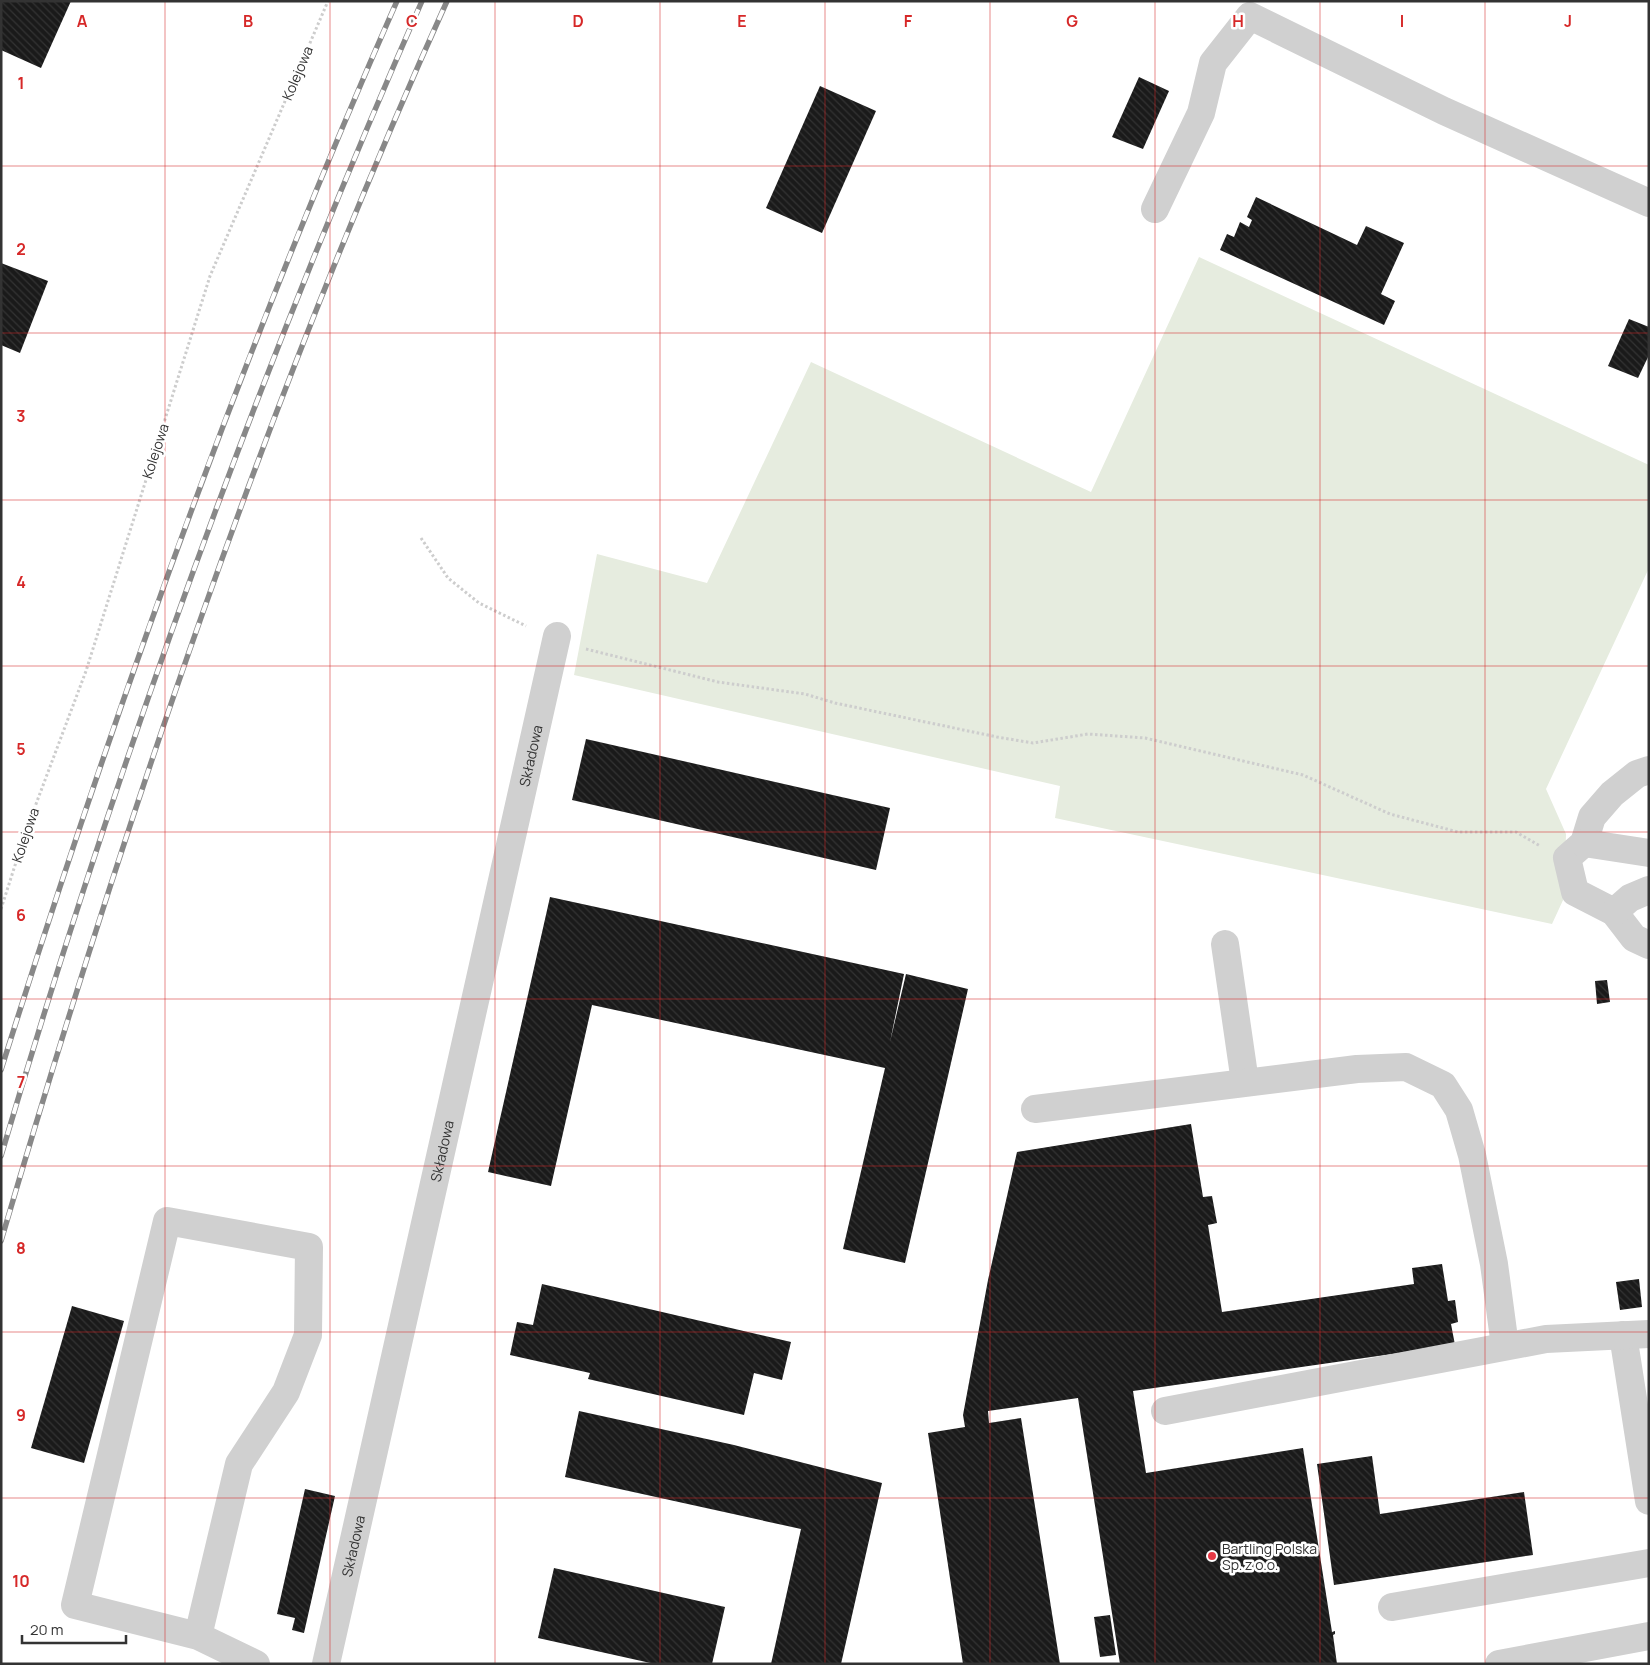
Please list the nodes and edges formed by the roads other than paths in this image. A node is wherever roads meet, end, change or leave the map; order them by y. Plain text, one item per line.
1 (1649, 203) edge
2 (1156, 209) dead end
3 (557, 636) road end
4 (1649, 770) edge
5 (1576, 851) junction
6 (1649, 853) edge
7 (1649, 890) edge
8 (1614, 912) junction
9 (1225, 944) dead end
10 (1649, 945) edge
11 (1245, 1082) junction
12 (1035, 1109) dead end
13 (1636, 1334) edge
14 (1505, 1346) junction
15 (1165, 1410) dead end
16 (1649, 1501) edge
17 (1649, 1564) edge
18 (1392, 1607) dead end
19 (198, 1636) junction
20 (1649, 1636) edge
21 (1588, 1656) edge
22 (256, 1664) edge
23 (326, 1664) edge
24 (1499, 1664) edge

1 - 2 street
3 - 23 street, Składowa
4 - 5 street
5 - 6 street
5 - 8 street
7 - 8 street
8 - 10 street
9 - 11 street
11 - 12 street
11 - 14 street
13 - 14 street
13 - 16 street
14 - 15 street
17 - 18 street
19 - 19 street
19 - 22 street
20 - 21 street
21 - 24 street

